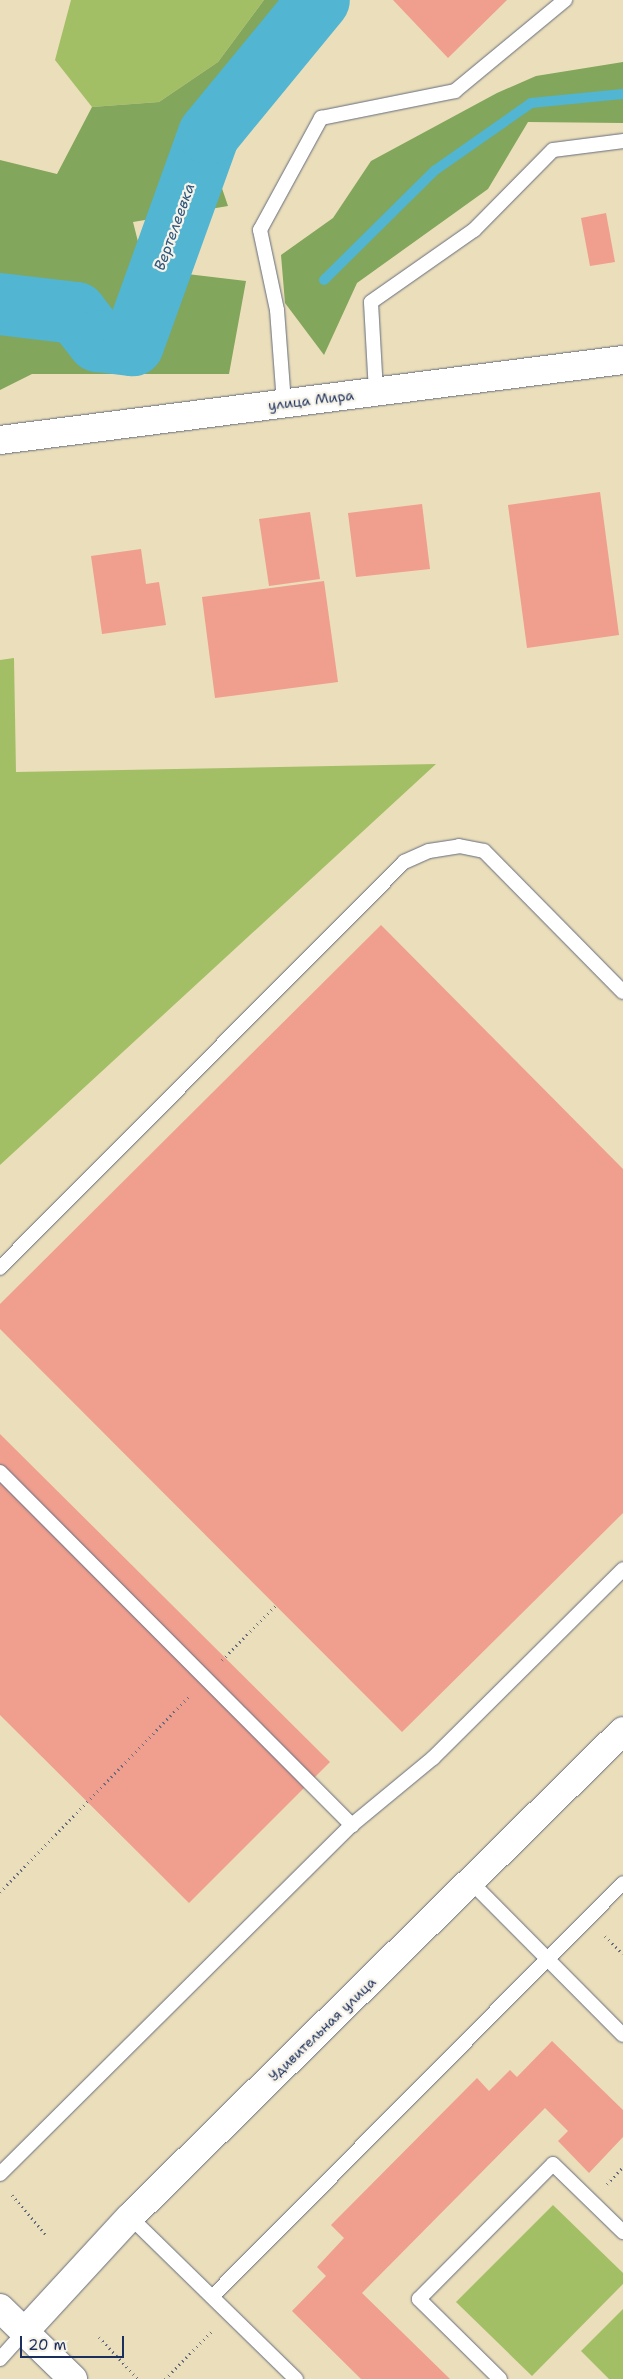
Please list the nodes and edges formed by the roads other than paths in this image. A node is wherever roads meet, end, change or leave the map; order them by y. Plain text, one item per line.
1 (565, 0) edge
2 (623, 141) edge
3 (623, 360) edge
4 (376, 392) junction
5 (284, 403) junction
6 (0, 440) edge
7 (623, 992) edge
8 (0, 1268) edge
9 (0, 1472) edge
10 (623, 1569) edge
11 (623, 1730) edge
12 (352, 1825) junction
13 (472, 1883) junction
14 (623, 1883) edge
15 (548, 1958) junction
16 (623, 2035) edge
17 (0, 2174) edge
18 (130, 2217) junction
19 (622, 2229) edge
20 (212, 2297) junction
21 (0, 2308) edge
22 (25, 2331) junction
23 (0, 2359) edge
24 (73, 2379) edge
25 (296, 2379) edge
26 (500, 2379) edge

1 - 5 lane
2 - 4 lane
3 - 4 street, улица Мира
4 - 5 street, улица Мира
5 - 6 street, улица Мира
7 - 8 lane
9 - 12 lane
10 - 12 lane
11 - 13 street, Удивительная улица
12 - 17 lane
13 - 15 lane
13 - 18 street, Удивительная улица
14 - 15 lane
15 - 16 lane
15 - 20 lane
18 - 20 lane
18 - 22 street, Удивительная улица
19 - 26 lane
20 - 25 lane
21 - 22 street
22 - 23 lane
22 - 24 street

